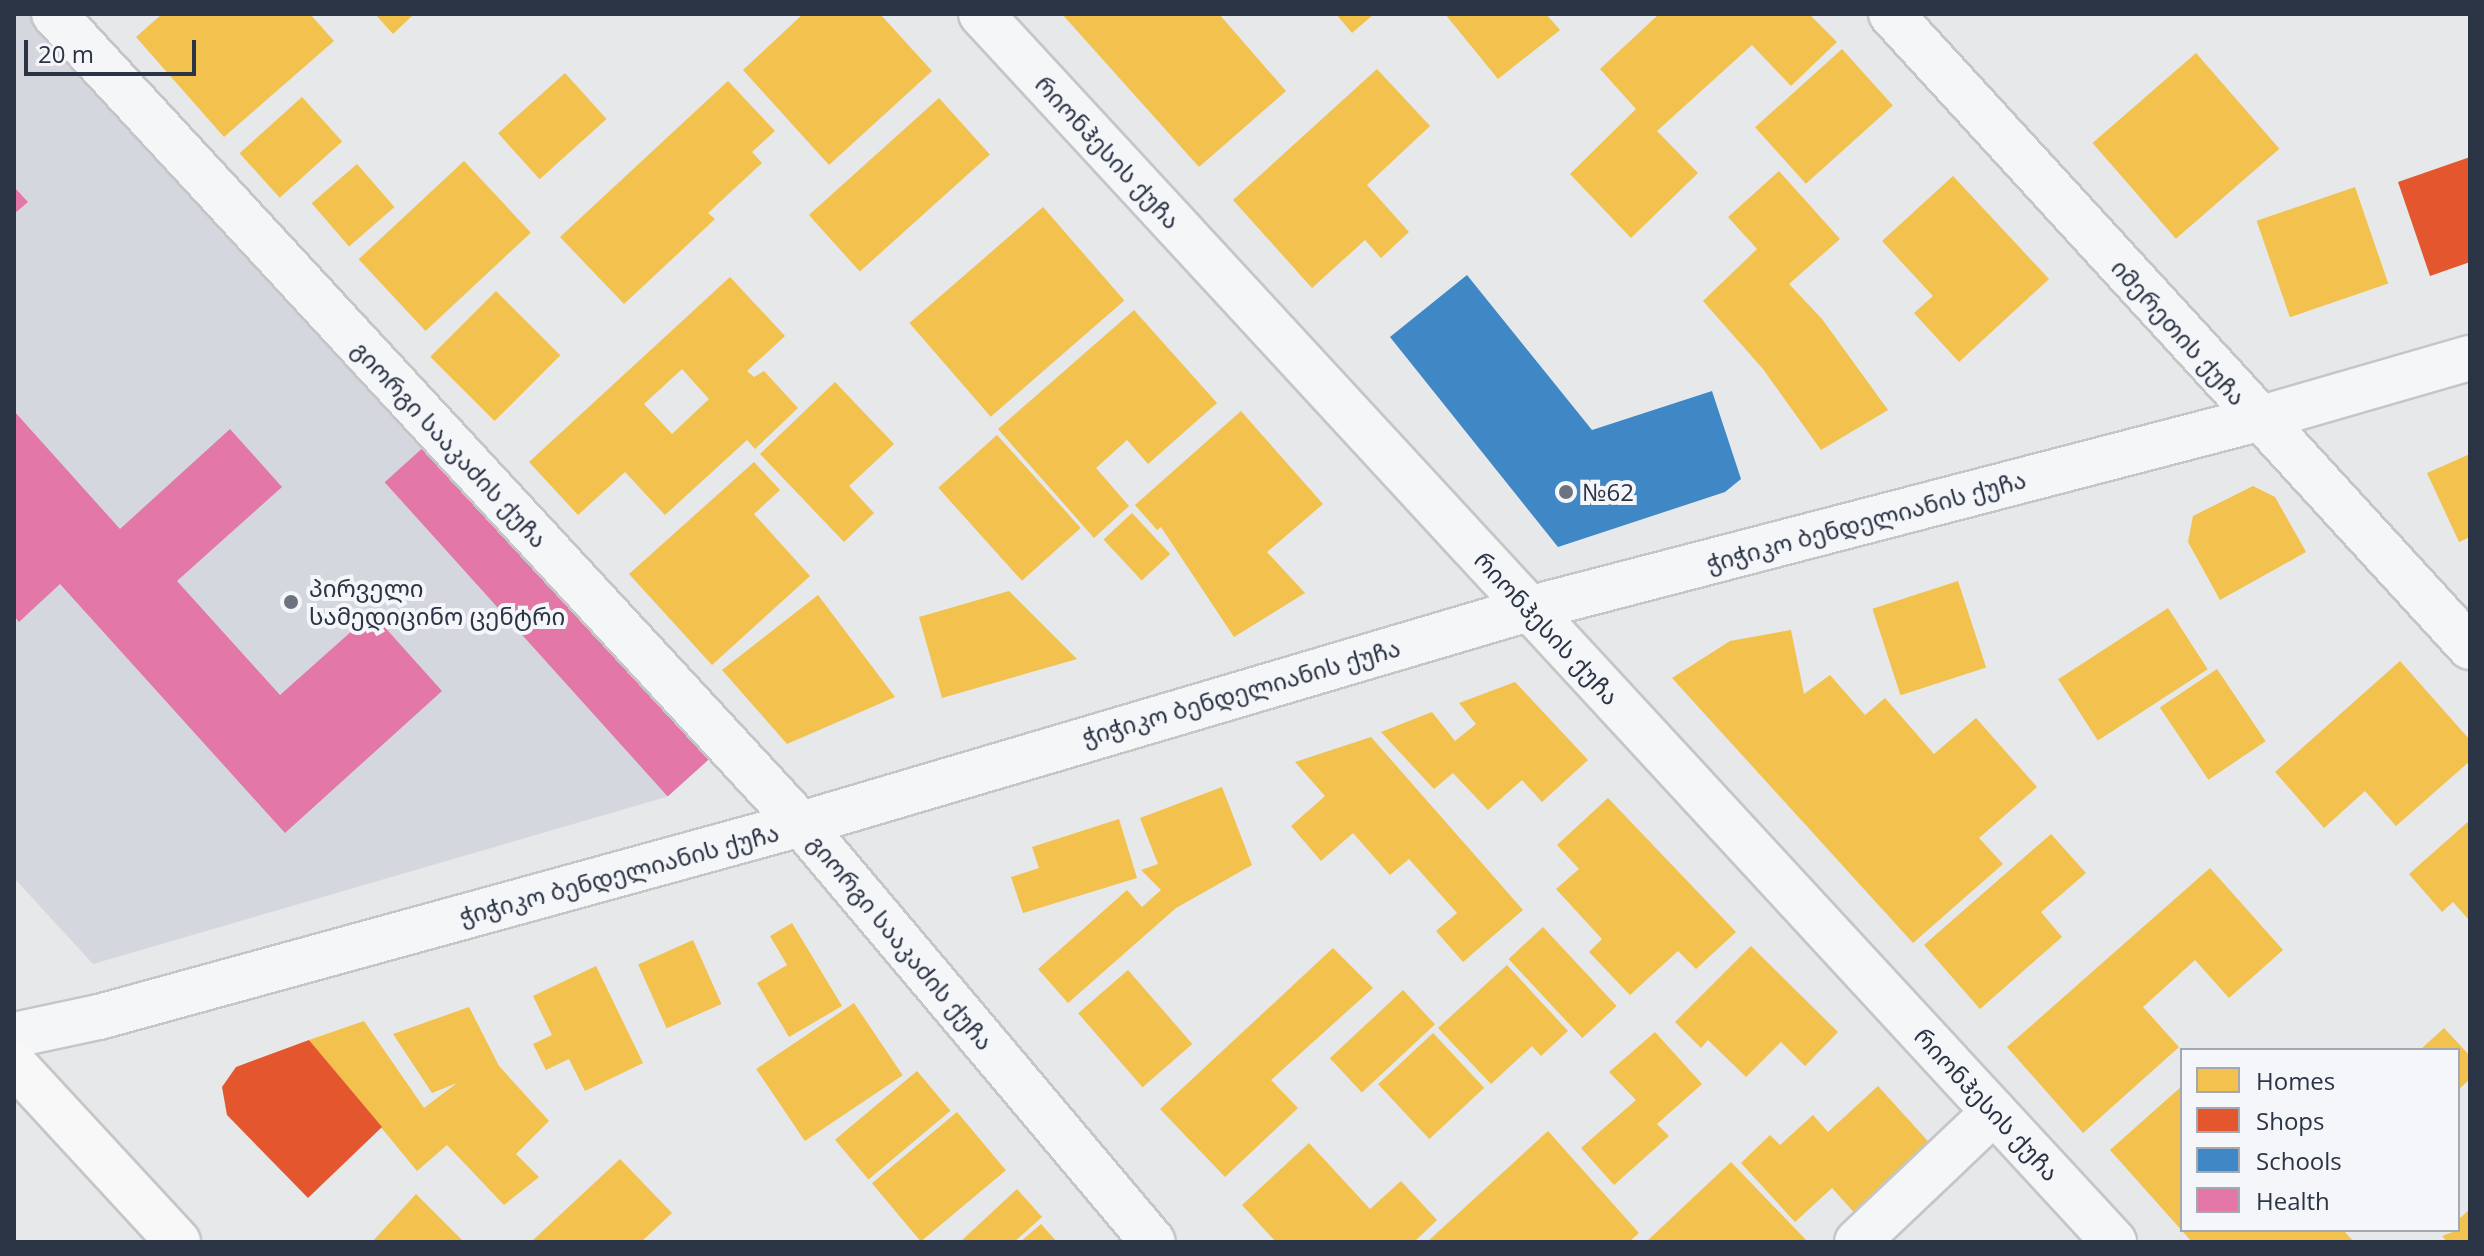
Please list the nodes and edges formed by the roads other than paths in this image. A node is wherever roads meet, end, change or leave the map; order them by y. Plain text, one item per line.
1 (54, 14) edge
2 (981, 14) edge
3 (1891, 14) edge
4 (2470, 358) edge
5 (2258, 419) junction
6 (1528, 609) junction
7 (2470, 647) edge
8 (801, 824) junction
9 (14, 1035) edge
10 (14, 1064) edge
11 (1994, 1112) junction
12 (178, 1242) edge
13 (1153, 1242) edge
14 (1857, 1242) edge
15 (2114, 1242) edge

1 - 8 street, გიორგი სააკაძის ქუჩა
2 - 6 street, რიონჰესის ქუჩა
3 - 5 street, იმერეთის ქუჩა
4 - 5 street, ჭიჭიკო ბენდელიანის ქუჩა
5 - 6 street, ჭიჭიკო ბენდელიანის ქუჩა
5 - 7 street, იმერეთის ქუჩა
6 - 8 street, ჭიჭიკო ბენდელიანის ქუჩა
6 - 11 street, რიონჰესის ქუჩა
8 - 9 street, ჭიჭიკო ბენდელიანის ქუჩა
8 - 13 street, გიორგი სააკაძის ქუჩა
10 - 12 main road
11 - 14 street
11 - 15 street, რიონჰესის ქუჩა

